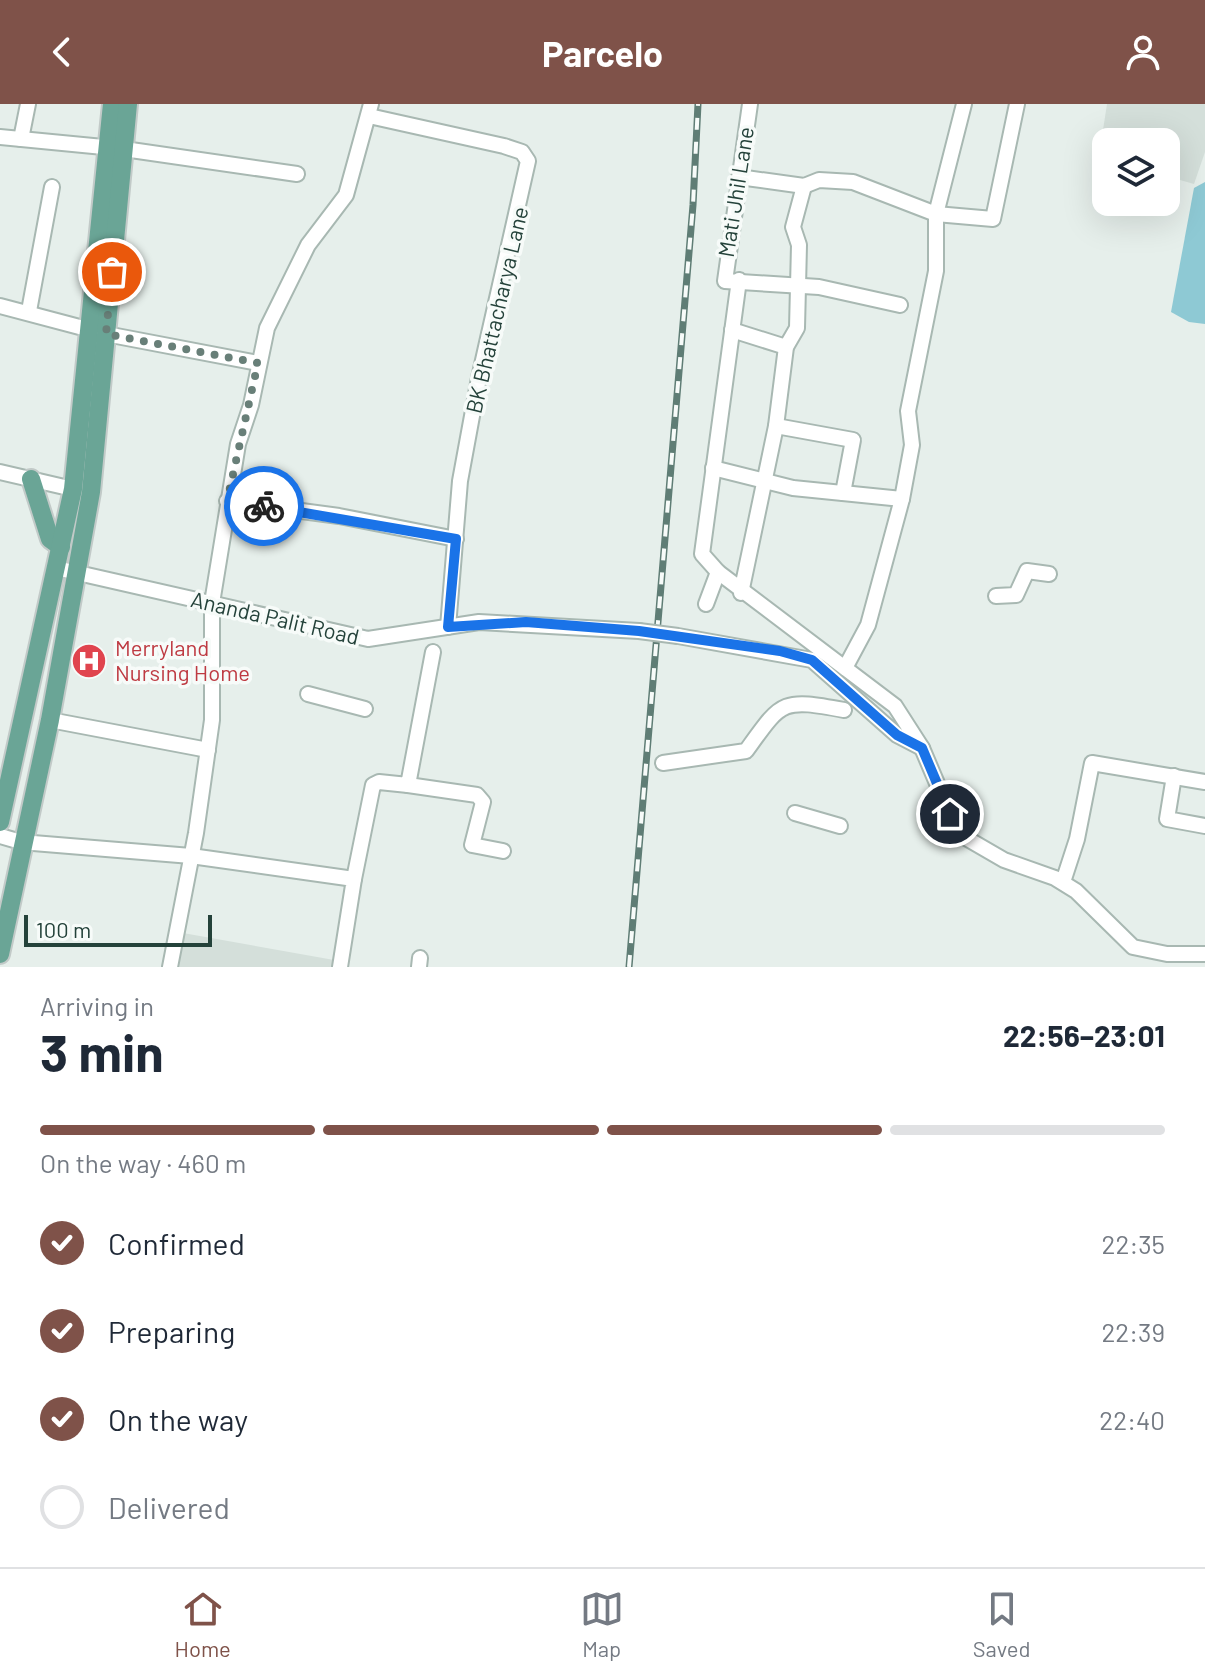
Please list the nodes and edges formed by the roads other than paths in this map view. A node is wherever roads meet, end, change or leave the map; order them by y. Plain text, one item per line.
1 (28, 104) edge
2 (112, 104) edge
3 (128, 104) edge
4 (750, 104) edge
5 (964, 104) edge
6 (1017, 104) edge
7 (370, 110) edge
8 (0, 137) edge
9 (21, 139) junction
10 (116, 149) junction
11 (297, 174) dead end
12 (739, 177) junction
13 (804, 186) junction
14 (52, 187) dead end
15 (936, 214) junction
16 (732, 280) junction
17 (799, 286) junction
18 (900, 305) dead end
19 (0, 306) edge
20 (29, 311) junction
21 (732, 330) junction
22 (98, 331) junction
23 (786, 347) junction
24 (258, 363) junction
25 (776, 426) junction
26 (713, 468) junction
27 (0, 472) edge
28 (31, 479) junction
29 (766, 481) junction
30 (73, 489) junction
31 (843, 493) junction
32 (902, 499) junction
33 (227, 501) junction
34 (456, 539) junction
35 (61, 547) junction
36 (56, 568) junction
37 (75, 572) junction
38 (718, 572) junction
39 (1049, 574) dead end
40 (741, 593) junction
41 (996, 596) dead end
42 (212, 603) junction
43 (706, 604) dead end
44 (448, 627) junction
45 (433, 652) dead end
46 (845, 668) junction
47 (308, 694) dead end
48 (365, 709) dead end
49 (844, 710) dead end
50 (50, 720) junction
51 (922, 748) junction
52 (208, 750) junction
53 (663, 763) dead end
54 (1174, 776) junction
55 (1205, 782) edge
56 (408, 785) junction
57 (795, 813) dead end
58 (0, 822) edge
59 (840, 826) dead end
60 (1205, 826) edge
61 (0, 836) edge
62 (21, 842) junction
63 (503, 851) dead end
64 (191, 856) junction
65 (354, 879) junction
66 (1063, 882) junction
67 (0, 954) edge
68 (1205, 954) edge
69 (1176, 961) edge
70 (170, 967) edge
71 (340, 967) edge

1 - 9 street
2 - 10 main road
3 - 10 main road
4 - 12 street, Mati Jhil Lane
5 - 15 street
6 - 15 street
7 - 24 street
7 - 34 street, BK Bhattacharya Lane
8 - 9 street
9 - 10 street
10 - 11 street
10 - 22 main road
12 - 13 street
12 - 16 street, Mati Jhil Lane
13 - 15 street
13 - 17 street
14 - 20 street
15 - 32 street
16 - 17 street
16 - 21 street, Mati Jhil Lane
17 - 18 street
17 - 23 street
19 - 20 street
20 - 22 street
21 - 23 street
21 - 26 street, Mati Jhil Lane
22 - 24 street
22 - 30 main road
22 - 37 main road
23 - 25 street
24 - 33 street
25 - 29 street
25 - 31 street
26 - 29 street
26 - 38 street, Mati Jhil Lane
27 - 28 street
28 - 30 street
28 - 35 main road
29 - 31 street
29 - 40 street
30 - 35 main road
31 - 32 street
32 - 46 street
33 - 34 street
33 - 42 street
34 - 44 street, BK Bhattacharya Lane
35 - 36 main road
36 - 37 street, Ananda Palit Road
36 - 58 main road
37 - 42 street, Ananda Palit Road
37 - 50 main road
38 - 40 street
38 - 43 street
39 - 41 street
40 - 46 street
42 - 44 street, Ananda Palit Road
42 - 52 street
44 - 51 street, Ananda Palit Road, bridge
45 - 56 street
46 - 51 street
47 - 48 street
49 - 53 street
50 - 52 street
50 - 62 main road
51 - 66 street
52 - 64 street
54 - 55 street
54 - 60 street
54 - 66 street
56 - 63 street
56 - 65 street
57 - 59 street
61 - 62 street
62 - 64 street
62 - 67 main road
64 - 65 street
64 - 70 street
65 - 71 street
66 - 69 street
68 - 69 street

